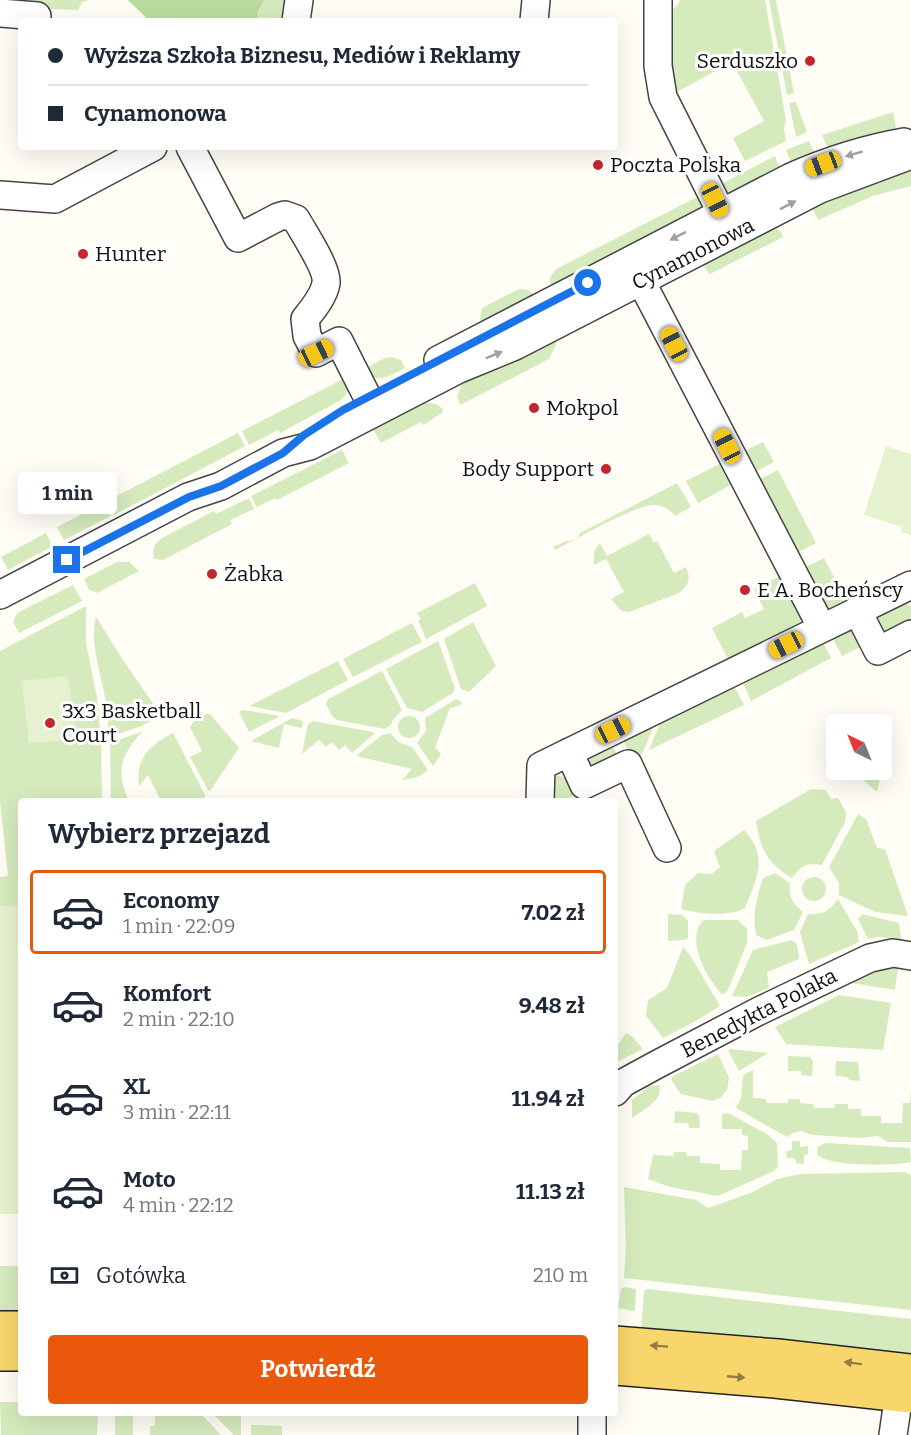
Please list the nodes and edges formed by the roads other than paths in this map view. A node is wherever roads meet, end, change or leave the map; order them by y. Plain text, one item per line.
1 (299, 0) edge
2 (536, 0) edge
3 (658, 0) edge
4 (0, 13) edge
5 (37, 16) dead end
6 (296, 18) edge
7 (534, 18) edge
8 (911, 141) edge
9 (147, 150) edge
10 (192, 150) edge
11 (911, 155) edge
12 (13, 195) edge
13 (727, 224) junction
14 (641, 281) junction
15 (371, 404) junction
16 (221, 486) junction
17 (911, 585) edge
18 (0, 595) edge
19 (857, 610) junction
20 (0, 613) edge
21 (822, 628) junction
22 (911, 634) edge
23 (569, 752) junction
24 (540, 798) edge
25 (667, 848) dead end
26 (911, 956) edge
27 (618, 1089) edge
28 (0, 1328) edge
29 (18, 1328) edge
30 (618, 1343) edge
31 (0, 1354) edge
32 (18, 1354) edge
33 (618, 1368) edge
34 (907, 1387) edge
35 (592, 1416) edge
36 (592, 1435) edge
37 (893, 1435) edge

1 - 6 street
2 - 7 street
3 - 13 street
4 - 5 street
8 -> 13 street, Cynamonowa
9 - 12 street
10 - 15 street
13 -> 11 street, Cynamonowa
13 - 14 street, Cynamonowa
13 -> 15 street, Cynamonowa
15 -> 14 street, Cynamonowa
14 - 21 street
15 - 16 street, Cynamonowa
16 - 18 street, Cynamonowa
16 - 20 street, Cynamonowa
17 - 19 street
19 - 21 street
19 - 22 street
21 - 23 street
23 - 24 street
23 - 25 street
26 - 27 street, Benedykta Polaka
28 - 29 main road
34 -> 30 main road
31 - 32 main road
33 -> 34 main road
34 - 37 street
35 - 36 street

